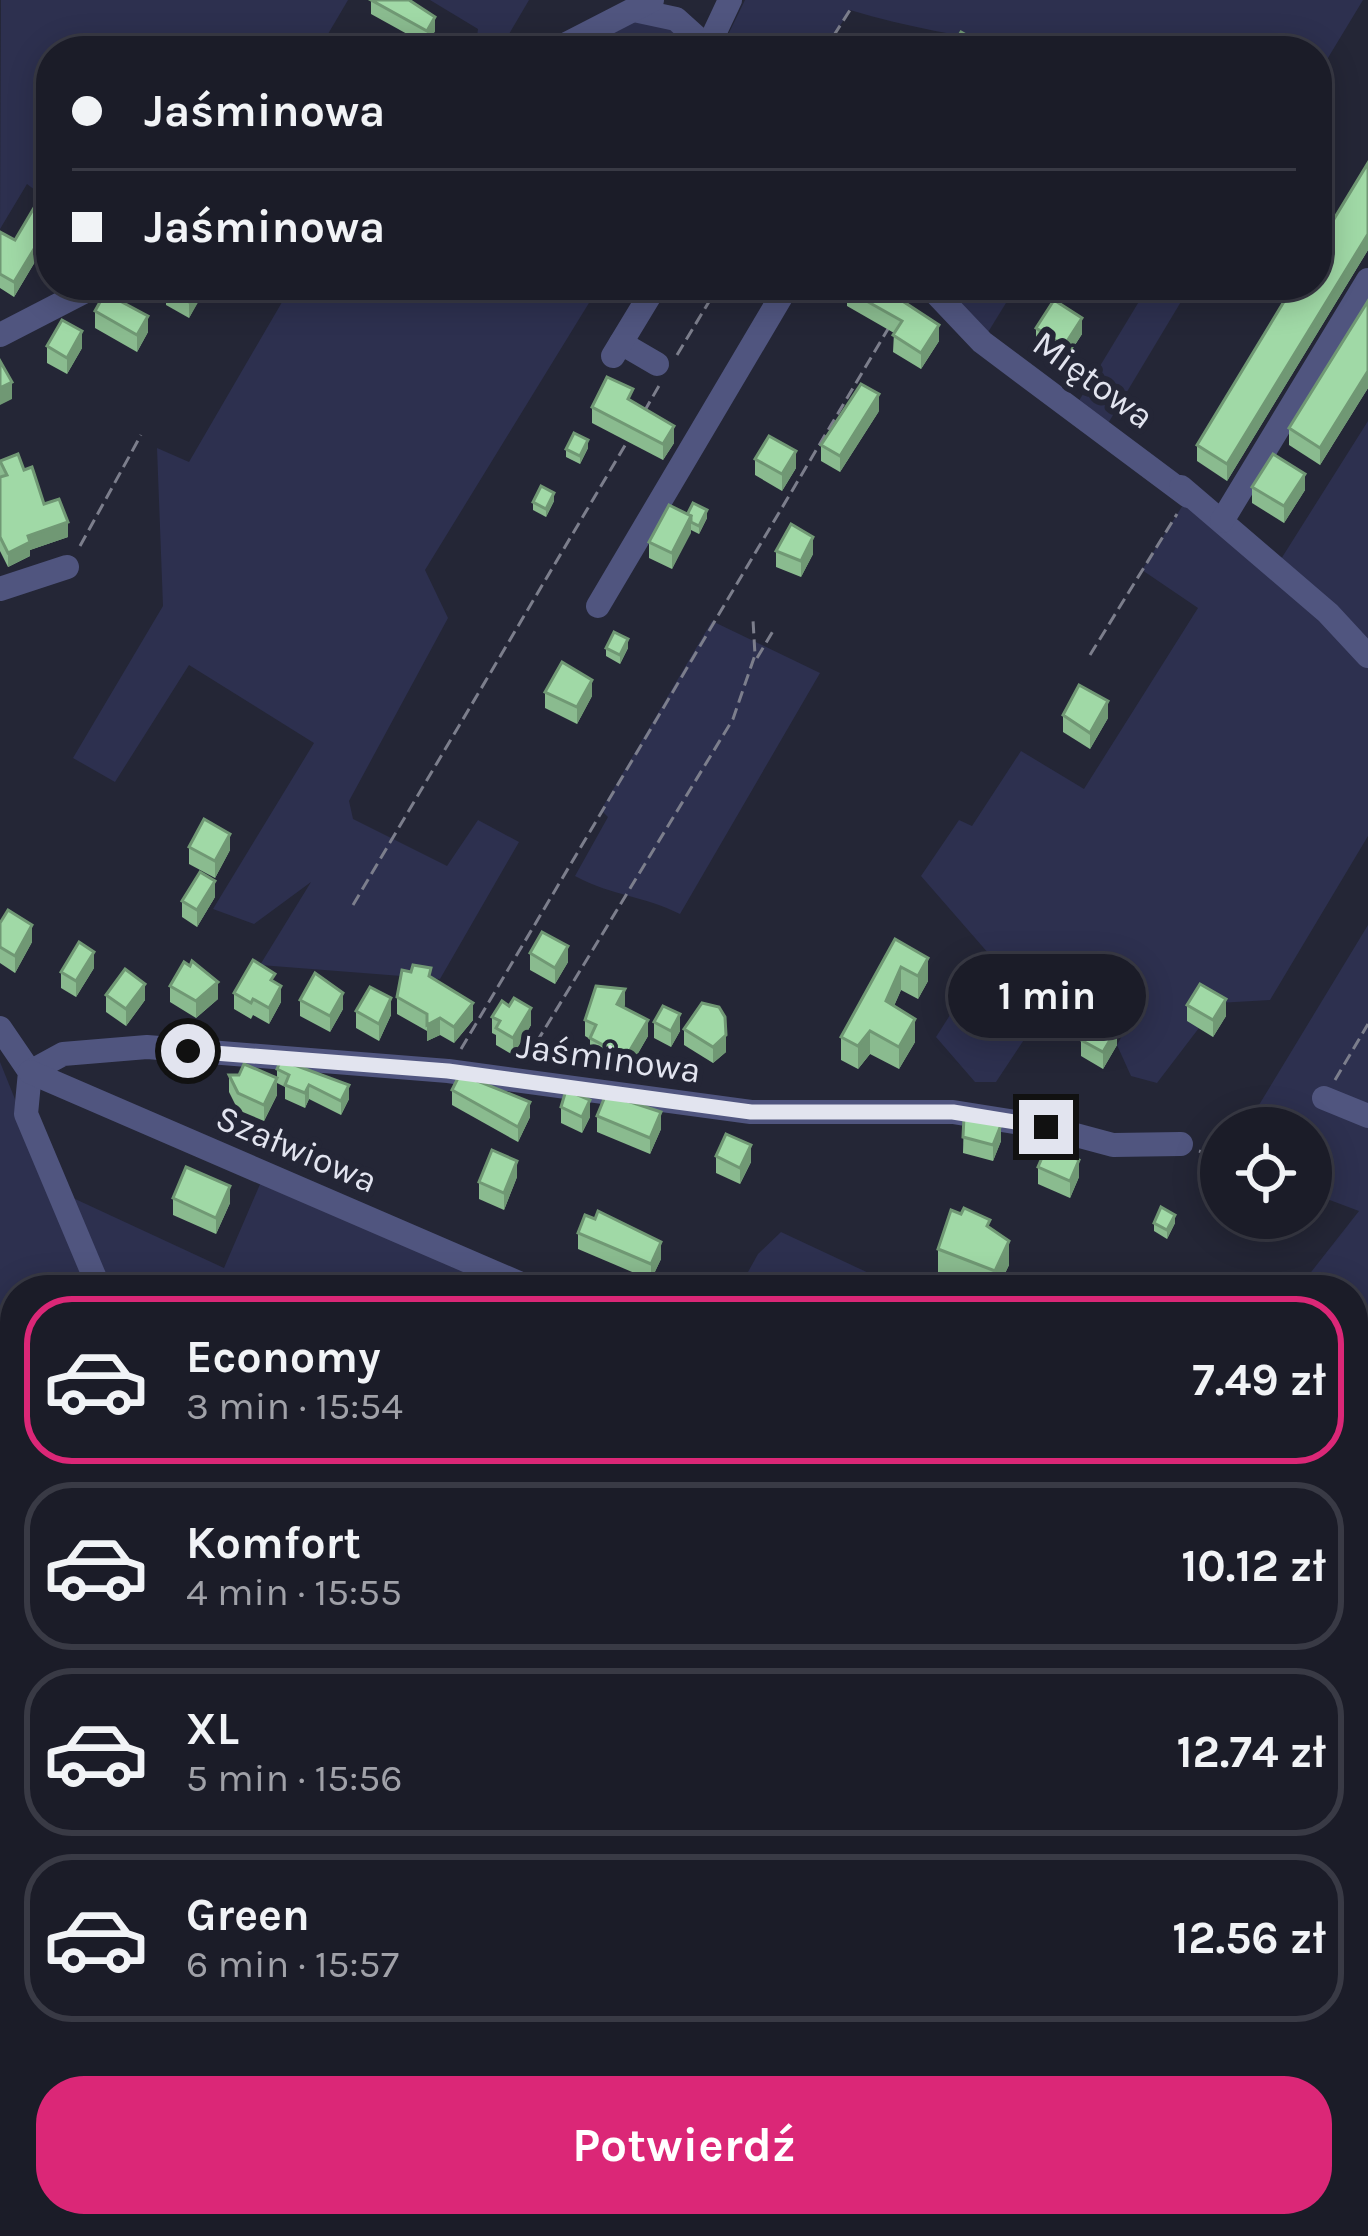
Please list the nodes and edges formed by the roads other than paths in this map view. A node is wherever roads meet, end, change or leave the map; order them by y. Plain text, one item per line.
1 (730, 0) edge
2 (643, 5) edge
3 (582, 36) edge
4 (694, 36) edge
5 (712, 36) edge
6 (1368, 280) edge
7 (69, 300) edge
8 (647, 300) edge
9 (779, 300) edge
10 (942, 300) edge
11 (0, 335) edge
12 (657, 364) dead end
13 (1222, 520) junction
14 (67, 567) road end
15 (0, 590) edge
16 (598, 606) dead end
17 (1368, 656) edge
18 (0, 1028) edge
19 (30, 1072) junction
20 (1324, 1098) road end
21 (1368, 1116) edge
22 (1180, 1144) dead end
23 (94, 1275) edge
24 (500, 1275) edge

1 - 5 street
2 - 3 street
2 - 4 street
6 - 13 street
7 - 11 street
8 - 12 street
9 - 16 street
10 - 13 street, Miętowa
13 - 17 street, Miętowa
14 - 15 street
18 - 19 street
19 - 22 street, Jaśminowa
19 - 23 street
19 - 24 street, Szałwiowa
20 - 21 street

